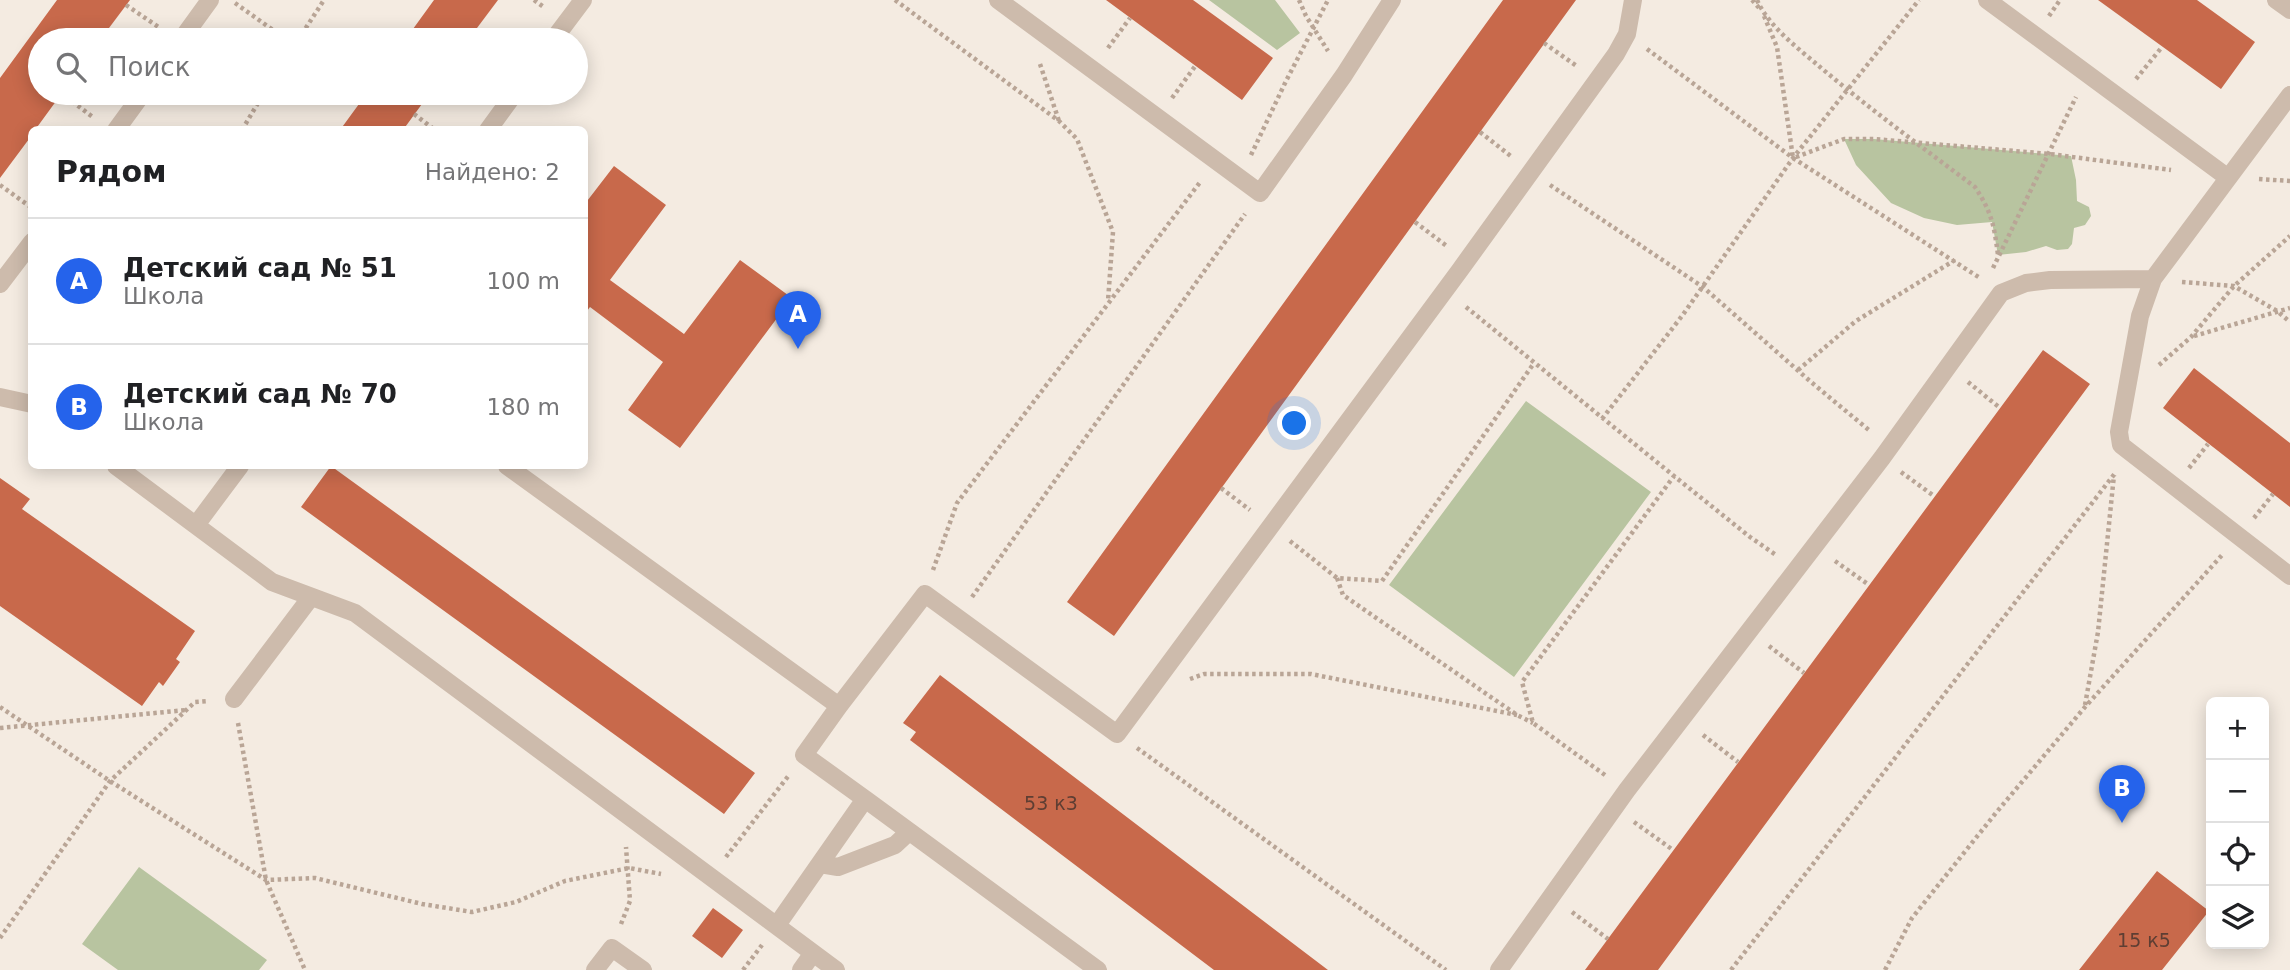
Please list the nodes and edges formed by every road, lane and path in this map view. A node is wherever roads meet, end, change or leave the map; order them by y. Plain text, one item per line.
1 (210, 0) edge
2 (232, 0) edge
3 (324, 0) edge
4 (583, 0) edge
5 (895, 0) edge
6 (998, 0) edge
7 (1299, 0) edge
8 (1328, 0) edge
9 (1392, 0) edge
10 (1633, 0) edge
11 (1755, 0) edge
12 (1919, 0) edge
13 (1987, 0) edge
14 (2276, 0) edge
15 (126, 5) dead end
16 (2290, 10) edge
17 (1762, 12) junction
18 (1130, 18) dead end
19 (1026, 20) junction
20 (1313, 27) junction
21 (160, 28) edge
22 (183, 28) edge
23 (271, 28) edge
24 (306, 28) edge
25 (562, 28) edge
26 (1627, 34) junction
27 (1544, 43) dead end
28 (2162, 47) dead end
29 (1196, 65) dead end
30 (1093, 69) junction
31 (2087, 74) junction
32 (1343, 75) junction
33 (1597, 81) junction
34 (1849, 90) junction
35 (2290, 95) edge
36 (2120, 98) junction
37 (78, 105) edge
38 (130, 105) edge
39 (257, 105) edge
40 (506, 105) edge
41 (414, 114) dead end
42 (1158, 117) junction
43 (1059, 121) junction
44 (108, 126) edge
45 (244, 126) edge
46 (430, 126) edge
47 (491, 126) edge
48 (1480, 132) dead end
49 (1915, 142) junction
50 (2050, 154) junction
51 (1793, 158) junction
52 (1216, 161) junction
53 (2175, 170) dead end
54 (1531, 172) junction
55 (1238, 177) junction
56 (2227, 177) junction
57 (0, 185) edge
58 (1260, 193) junction
59 (28, 205) edge
60 (1415, 222) dead end
61 (2290, 236) edge
62 (28, 247) edge
63 (1998, 255) junction
64 (1955, 260) junction
65 (1467, 261) junction
66 (2153, 279) junction
67 (0, 285) edge
68 (2234, 286) junction
69 (1703, 287) junction
70 (1995, 288) junction
71 (1445, 290) junction
72 (1108, 302) junction
73 (2290, 307) edge
74 (2277, 311) junction
75 (2290, 316) edge
76 (2290, 322) edge
77 (2191, 337) junction
78 (1534, 363) junction
79 (1948, 366) junction
80 (1798, 370) junction
81 (2126, 394) junction
82 (0, 397) edge
83 (28, 403) edge
84 (2000, 408) dead end
85 (1602, 419) junction
86 (1886, 452) junction
87 (2131, 452) junction
88 (120, 469) edge
89 (238, 469) edge
90 (511, 469) edge
91 (2114, 474) junction
92 (1674, 476) junction
93 (1221, 488) dead end
94 (1934, 496) dead end
95 (196, 525) junction
96 (1270, 525) junction
97 (2239, 537) junction
98 (1814, 546) junction
99 (1797, 569) junction
100 (2290, 576) edge
101 (1337, 578) junction
102 (1869, 585) dead end
103 (925, 594) junction
104 (311, 597) junction
105 (957, 618) junction
106 (1751, 631) junction
107 (1804, 673) dead end
108 (1149, 692) junction
109 (234, 699) junction
110 (839, 706) junction
111 (0, 707) edge
112 (2085, 707) junction
113 (186, 710) junction
114 (1517, 715) junction
115 (1682, 719) junction
116 (1533, 723) junction
117 (26, 724) junction
118 (0, 728) edge
119 (1118, 734) junction
120 (804, 755) junction
121 (1738, 762) dead end
122 (110, 781) junction
123 (1627, 790) junction
124 (865, 799) junction
125 (618, 808) junction
126 (1614, 808) junction
127 (909, 832) junction
128 (1673, 850) dead end
129 (820, 864) junction
130 (629, 868) junction
131 (705, 874) junction
132 (266, 880) junction
133 (1552, 897) junction
134 (777, 925) junction
135 (0, 938) edge
136 (1608, 939) dead end
137 (612, 948) junction
138 (813, 953) junction
139 (304, 970) edge
140 (596, 970) edge
141 (643, 970) edge
142 (801, 970) edge
143 (836, 970) edge
144 (1098, 970) edge
145 (1446, 970) edge
146 (1499, 970) edge
147 (1731, 970) edge
148 (1885, 970) edge

1 - 22 lane
2 - 23 path
3 - 24 path
4 - 25 lane
5 - 43 path
6 - 19 lane
7 - 20 path
8 - 20 path
9 - 32 lane
10 - 26 lane
11 - 17 path
12 - 34 path
13 - 31 lane
14 - 16 lane
15 - 21 path
17 - 34 path
17 - 51 path
18 - 30 path
19 - 30 lane
19 - 43 path
20 - 32 path
20 - 55 path
26 - 33 lane
26 - 51 path
27 - 33 path
28 - 36 path
29 - 42 path
30 - 42 lane
31 - 36 lane
31 - 50 path
32 - 58 lane
33 - 54 lane
34 - 49 path
34 - 51 path
35 - 56 lane
36 - 56 lane
37 - 44 path
38 - 44 lane
39 - 45 path
40 - 47 lane
41 - 46 path
42 - 52 lane
43 - 72 path
48 - 54 path
49 - 50 path
49 - 51 path
49 - 63 path
50 - 53 path
50 - 63 path
51 - 64 path
51 - 69 path
52 - 55 lane
52 - 72 path
54 - 65 lane
54 - 69 path
55 - 58 lane
56 - 66 lane
57 - 59 path
58 - 105 path
60 - 65 path
61 - 68 path
62 - 67 lane
63 - 70 path
64 - 70 path
64 - 80 path
65 - 71 lane
66 - 68 path
66 - 70 lane
66 - 81 lane
68 - 74 path
68 - 77 path
69 - 80 path
69 - 85 path
70 - 79 lane
71 - 78 path
71 - 96 lane
72 - 103 path
73 - 74 path
74 - 75 path
74 - 76 path
74 - 77 path
77 - 81 path
78 - 85 path
78 - 101 path
79 - 84 path
79 - 86 lane
80 - 86 path
81 - 87 lane
82 - 83 lane
85 - 92 path
86 - 94 path
86 - 98 lane
87 - 91 path
87 - 97 lane
88 - 95 lane
89 - 95 lane
90 - 110 lane
91 - 112 path
91 - 147 path
92 - 99 path
92 - 116 path
93 - 96 path
95 - 104 lane
96 - 101 path
96 - 108 lane
97 - 100 lane
97 - 112 path
98 - 99 lane
98 - 102 path
99 - 106 lane
101 - 114 path
103 - 105 lane
103 - 110 lane
104 - 109 lane
104 - 125 lane
105 - 119 lane
106 - 107 path
106 - 115 lane
108 - 114 path
108 - 119 lane
109 - 113 path
109 - 132 path
110 - 120 lane
111 - 117 path
112 - 148 path
113 - 117 path
113 - 122 path
114 - 116 path
115 - 121 path
115 - 123 lane
116 - 123 path
117 - 118 path
117 - 122 path
119 - 145 path
120 - 124 lane
120 - 131 path
122 - 132 path
122 - 135 path
123 - 126 lane
124 - 127 lane
124 - 129 lane
125 - 130 path
125 - 131 lane
126 - 128 path
126 - 133 lane
127 - 129 lane
127 - 144 lane
129 - 134 lane
130 - 131 path
130 - 132 path
130 - 137 path
131 - 134 lane
132 - 139 path
133 - 136 path
133 - 146 lane
134 - 138 lane
137 - 140 lane
137 - 141 lane
138 - 142 lane
138 - 143 lane

